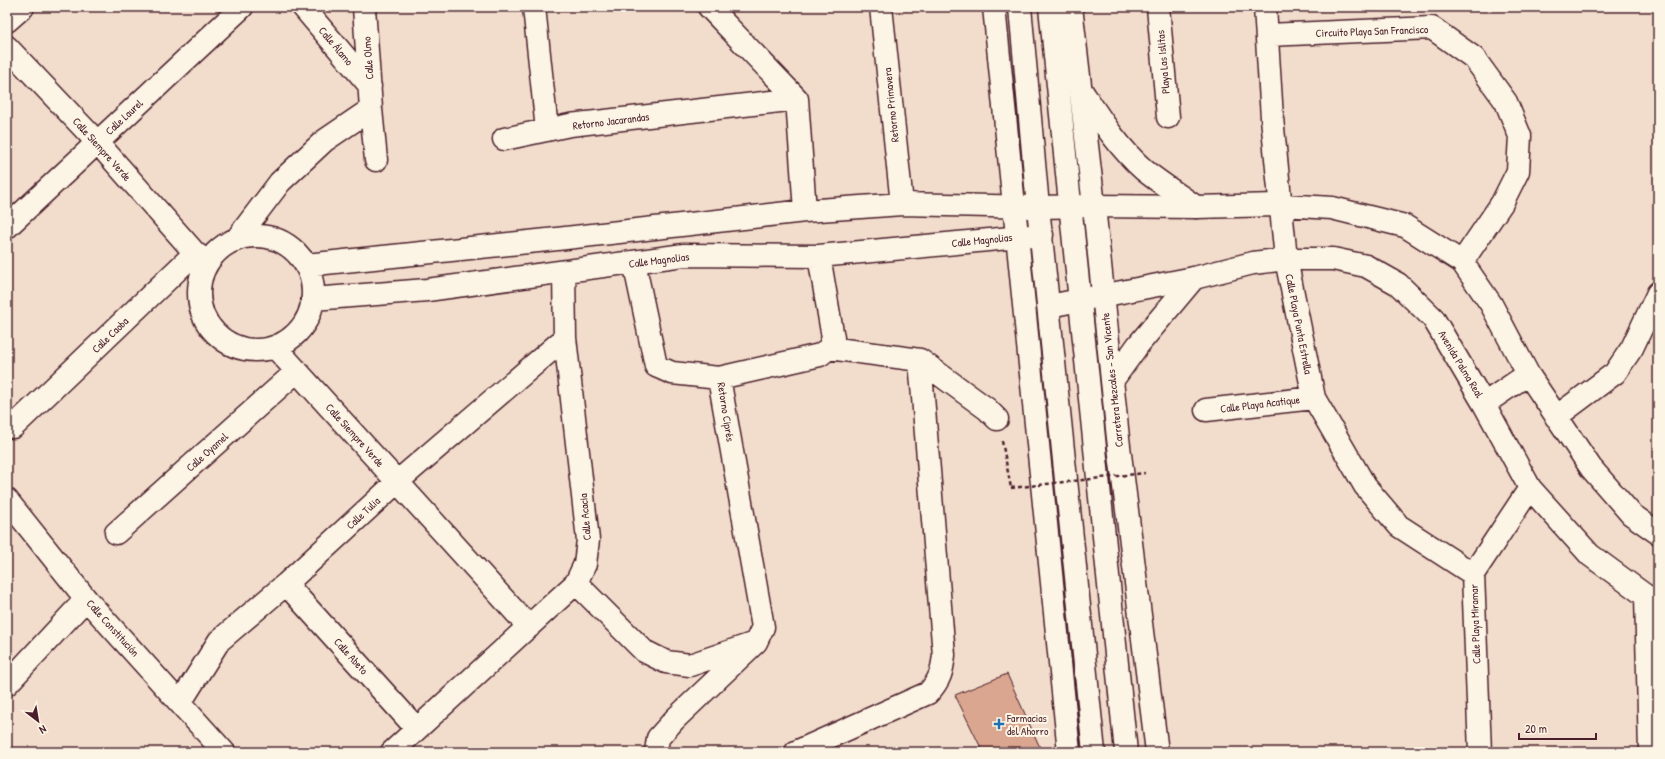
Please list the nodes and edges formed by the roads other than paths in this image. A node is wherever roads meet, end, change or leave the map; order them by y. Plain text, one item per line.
1 (23, 7) edge
2 (242, 7) edge
3 (303, 7) edge
4 (364, 7) edge
5 (534, 7) edge
6 (709, 7) edge
7 (881, 7) edge
8 (994, 7) edge
9 (1020, 7) edge
10 (1050, 7) edge
11 (1071, 7) edge
12 (1158, 7) edge
13 (1265, 7) edge
14 (7, 22) edge
15 (1267, 35) junction
16 (7, 47) edge
17 (370, 86) junction
18 (1080, 90) junction
19 (797, 98) junction
20 (371, 109) junction
21 (1168, 117) dead end
22 (547, 130) junction
23 (504, 139) dead end
24 (98, 142) junction
25 (376, 160) dead end
26 (902, 204) junction
27 (1015, 205) junction
28 (1282, 205) junction
29 (1094, 206) junction
30 (1038, 207) junction
31 (1071, 207) junction
32 (1196, 207) junction
33 (805, 211) junction
34 (683, 224) junction
35 (7, 227) edge
36 (1042, 235) junction
37 (1018, 237) junction
38 (236, 240) junction
39 (684, 256) junction
40 (819, 256) junction
41 (202, 258) junction
42 (1286, 259) junction
43 (634, 262) junction
44 (1462, 262) junction
45 (306, 265) junction
46 (564, 272) junction
47 (1194, 278) junction
48 (1658, 293) edge
49 (1103, 295) junction
50 (313, 299) junction
51 (1080, 300) junction
52 (1049, 306) junction
53 (565, 338) junction
54 (275, 347) junction
55 (829, 348) junction
56 (920, 360) junction
57 (297, 371) junction
58 (1528, 374) junction
59 (720, 378) junction
60 (1112, 381) junction
61 (1314, 398) junction
62 (1484, 404) junction
63 (1206, 410) dead end
64 (1556, 417) junction
65 (997, 419) road end
66 (13, 428) dead end
67 (397, 482) junction
68 (1530, 488) junction
69 (7, 500) edge
70 (116, 532) dead end
71 (1658, 533) edge
72 (1473, 574) junction
73 (576, 583) junction
74 (286, 584) junction
75 (86, 599) junction
76 (1652, 599) edge
77 (529, 627) junction
78 (759, 635) junction
79 (7, 684) edge
80 (180, 703) junction
81 (417, 729) junction
82 (224, 752) edge
83 (392, 752) edge
84 (656, 752) edge
85 (796, 752) edge
86 (1069, 752) edge
87 (1094, 752) edge
88 (1126, 752) edge
89 (1158, 752) edge
90 (1480, 752) edge
91 (1650, 752) edge

1 - 14 street
2 - 24 street, Calle Laurel
3 - 17 street, Calle Álamo
4 - 17 street, Calle Olmo
5 - 22 street
6 - 19 street
7 - 26 street, Retorno Primavera
8 - 27 street
9 - 30 street
10 - 31 street
11 - 18 street, Carretera Mezcales - San Vicente
12 - 21 street, Playa Las Islitas
13 - 15 street, Calle Playa Punta Estrella
15 - 28 street, Calle Playa Punta Estrella
15 - 44 street, Circuito Playa San Francisco
16 - 24 street, Calle Siempre Verde
17 - 20 street, Calle Olmo
18 - 29 street, Carretera Mezcales - San Vicente
18 - 32 street
19 - 22 street, Retorno Jacarandas
19 - 33 street
20 - 25 street, Calle Olmo
20 - 38 street
22 - 23 street, Retorno Jacarandas
24 - 35 street, Calle Laurel
24 - 41 street, Calle Siempre Verde
26 - 27 street
26 - 33 street
27 - 30 street
27 - 37 street
28 - 32 street
28 - 42 street, Calle Playa Punta Estrella
28 - 44 street
29 - 31 street
29 - 32 street
29 - 49 street, Carretera Mezcales - San Vicente
30 - 31 street
30 - 36 street
31 - 51 street
33 - 34 street
34 - 39 street
34 - 45 street
36 - 37 street, Calle Magnolias
36 - 52 street
37 - 40 street, Calle Magnolias
37 - 86 street
38 - 41 street
38 - 45 street
39 - 40 street, Calle Magnolias
39 - 43 street, Calle Magnolias
40 - 55 street
41 - 54 street
41 - 66 street, Calle Caoba
42 - 47 street, Avenida Palma Real
42 - 61 street, Calle Playa Punta Estrella
42 - 62 street, Avenida Palma Real
43 - 46 street, Calle Magnolias
43 - 59 street
44 - 58 street
45 - 50 street
46 - 50 street, Calle Magnolias
46 - 53 street, Calle Acacia
47 - 49 street, Avenida Palma Real
47 - 60 street
48 - 64 street
49 - 51 street, Avenida Palma Real
49 - 60 street, Carretera Mezcales - San Vicente
50 - 54 street
51 - 52 street, Avenida Palma Real
51 - 88 street
52 - 87 street
53 - 67 street, Calle Tulia
53 - 73 street, Calle Acacia
54 - 57 street, Calle Siempre Verde
55 - 56 street
55 - 59 street, Retorno Ciprés
56 - 65 street
56 - 85 street
57 - 67 street, Calle Siempre Verde
57 - 70 street, Calle Oyamel
58 - 62 street
58 - 64 street
59 - 78 street, Retorno Ciprés
60 - 89 street, Carretera Mezcales - San Vicente
61 - 63 street, Calle Playa Acatique
61 - 72 street, Calle Playa Punta Estrella
62 - 68 street, Avenida Palma Real
64 - 71 street
67 - 74 street, Calle Tulia
67 - 77 street, Calle Siempre Verde
68 - 72 street, Calle Playa Miramar
68 - 76 street, Avenida Palma Real
69 - 75 street, Calle Constitución
72 - 90 street, Calle Playa Miramar
73 - 77 street, Calle Acacia
73 - 78 street
74 - 80 street, Calle Tulia
74 - 81 street, Calle Abeto
75 - 79 street
75 - 80 street, Calle Constitución
76 - 91 street
77 - 81 street, Calle Acacia
78 - 84 street
80 - 82 street, Calle Constitución
81 - 83 street, Calle Acacia

